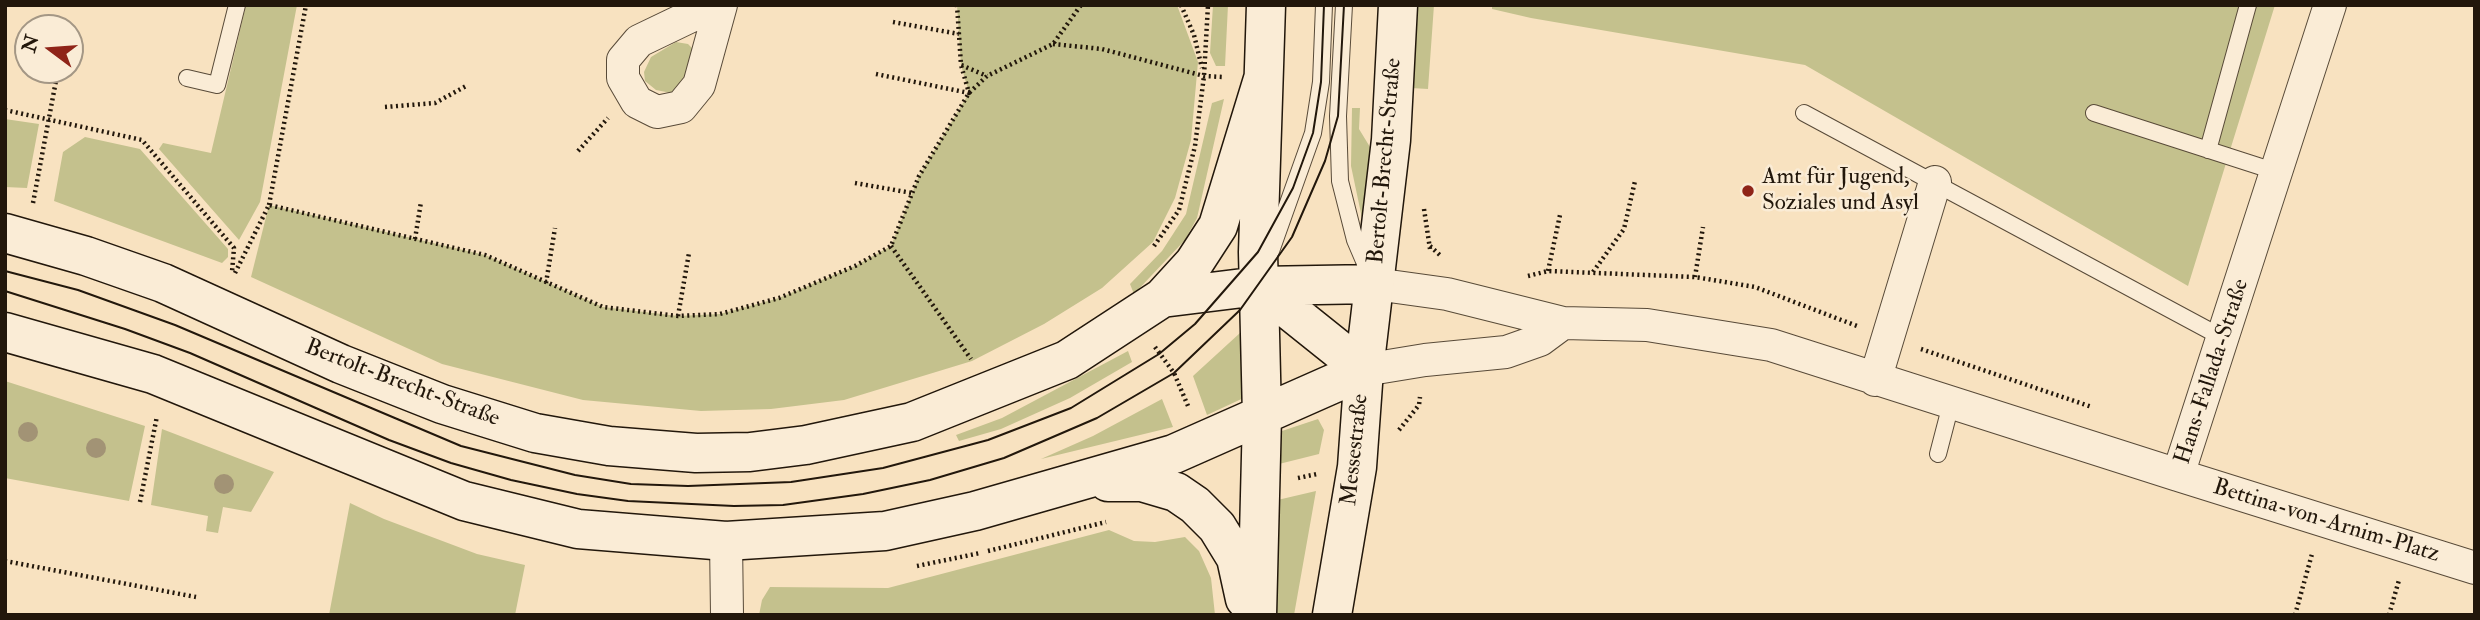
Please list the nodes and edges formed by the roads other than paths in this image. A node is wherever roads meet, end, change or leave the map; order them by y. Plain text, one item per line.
1 (237, 5) edge
2 (714, 5) edge
3 (720, 5) edge
4 (1266, 5) edge
5 (1324, 5) edge
6 (1343, 5) edge
7 (1398, 5) edge
8 (2248, 5) edge
9 (2330, 5) edge
10 (187, 78) dead end
11 (1262, 79) junction
12 (1804, 113) dead end
13 (2094, 113) dead end
14 (2208, 150) junction
15 (2277, 172) junction
16 (1936, 182) junction
17 (5, 233) edge
18 (1375, 284) junction
19 (1259, 286) junction
20 (1147, 307) junction
21 (1563, 323) junction
22 (5, 332) edge
23 (2225, 339) junction
24 (1364, 370) junction
25 (1875, 380) junction
26 (1951, 404) junction
27 (1262, 416) junction
28 (1938, 454) dead end
29 (2178, 475) junction
30 (1074, 482) junction
31 (726, 541) junction
32 (2475, 568) edge
33 (727, 615) edge
34 (1248, 615) edge
35 (1256, 615) edge
36 (1332, 615) edge

1 - 10 lane
2 - 3 street
4 - 11 main road, Bertolt-Brecht-Straße
5 - 19 lane
6 - 18 lane
7 - 18 main road, Bertolt-Brecht-Straße
8 - 14 lane
9 - 15 street, Hans-Fallada-Straße
11 - 19 main road, Bertolt-Brecht-Straße
11 - 20 main road, Bertolt-Brecht-Straße
12 - 16 lane
13 - 14 lane
14 - 15 lane
15 - 23 street, Hans-Fallada-Straße
16 - 23 lane
16 - 25 street
17 - 20 main road, Bertolt-Brecht-Straße
18 - 19 main road, Bertolt-Brecht-Straße
18 - 21 street, Hans-Fallada-Straße
18 - 24 main road, Messestraße
19 - 20 main road, Bertolt-Brecht-Straße
19 - 24 main road
19 - 27 main road, Bertolt-Brecht-Straße
21 - 24 street
21 - 25 street, Hans-Fallada-Straße
22 - 31 main road
23 - 29 street, Hans-Fallada-Straße
24 - 27 main road
24 - 36 main road, Messestraße
25 - 26 street, Hans-Fallada-Straße
26 - 28 lane
26 - 29 street, Hans-Fallada-Straße
27 - 30 main road
27 - 35 main road
29 - 32 street, Bettina-von-Arnim-Platz
30 - 31 main road
30 - 34 main road
31 - 33 street

